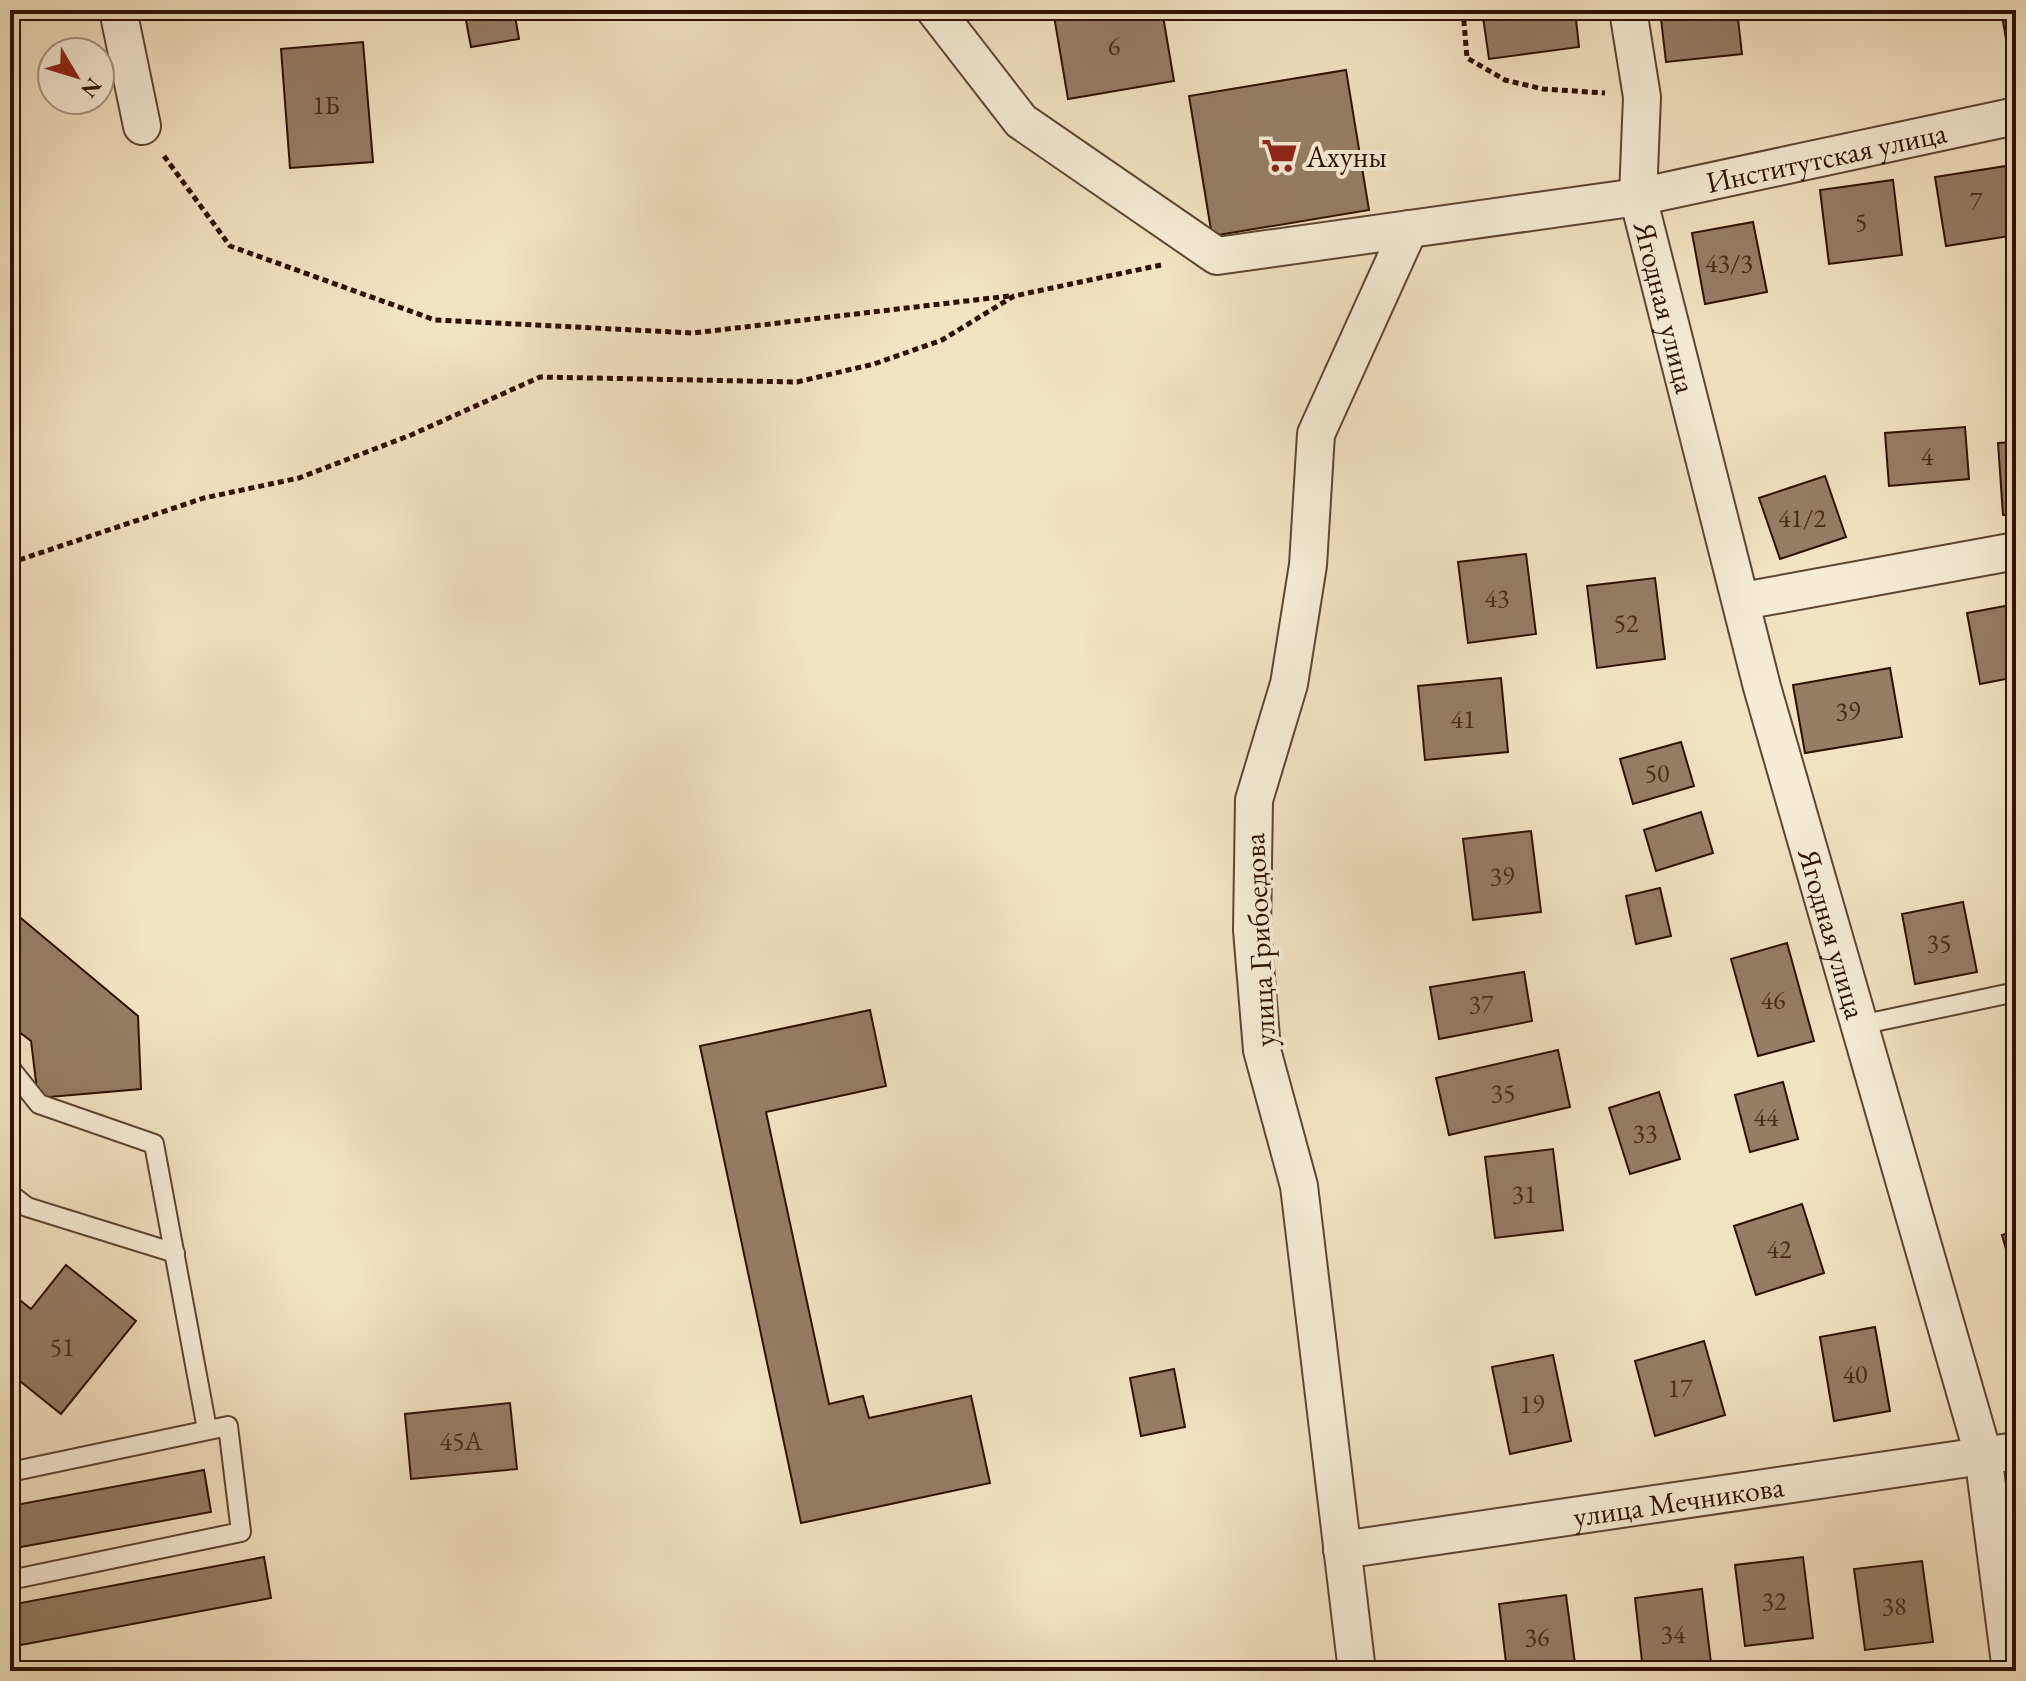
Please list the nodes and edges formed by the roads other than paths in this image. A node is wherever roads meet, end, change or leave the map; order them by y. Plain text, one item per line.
1 (118, 10) edge
2 (935, 10) edge
3 (1628, 10) edge
4 (2016, 116) edge
5 (142, 126) road end
6 (1638, 197) junction
7 (1409, 229) junction
8 (2016, 551) edge
9 (1743, 601) junction
10 (2016, 992) edge
11 (1860, 1025) junction
12 (10, 1068) edge
13 (10, 1194) edge
14 (175, 1253) junction
15 (207, 1429) junction
16 (2000, 1453) edge
17 (10, 1472) edge
18 (1342, 1550) junction
19 (10, 1580) edge
20 (1357, 1671) edge
21 (2011, 1671) edge

1 - 5 street
2 - 7 street, Институтская улица
3 - 6 street, Ягодная улица
4 - 6 street, Институтская улица
6 - 7 street, Институтская улица
6 - 9 street, Ягодная улица
7 - 18 street, улица Грибоедова
8 - 9 street
9 - 11 street, Ягодная улица
10 - 11 lane
11 - 16 street, Ягодная улица
12 - 14 lane
13 - 14 lane
14 - 15 lane
15 - 17 lane
15 - 19 lane
16 - 18 street, улица Мечникова
16 - 21 street, Ягодная улица
18 - 20 street, улица Грибоедова

